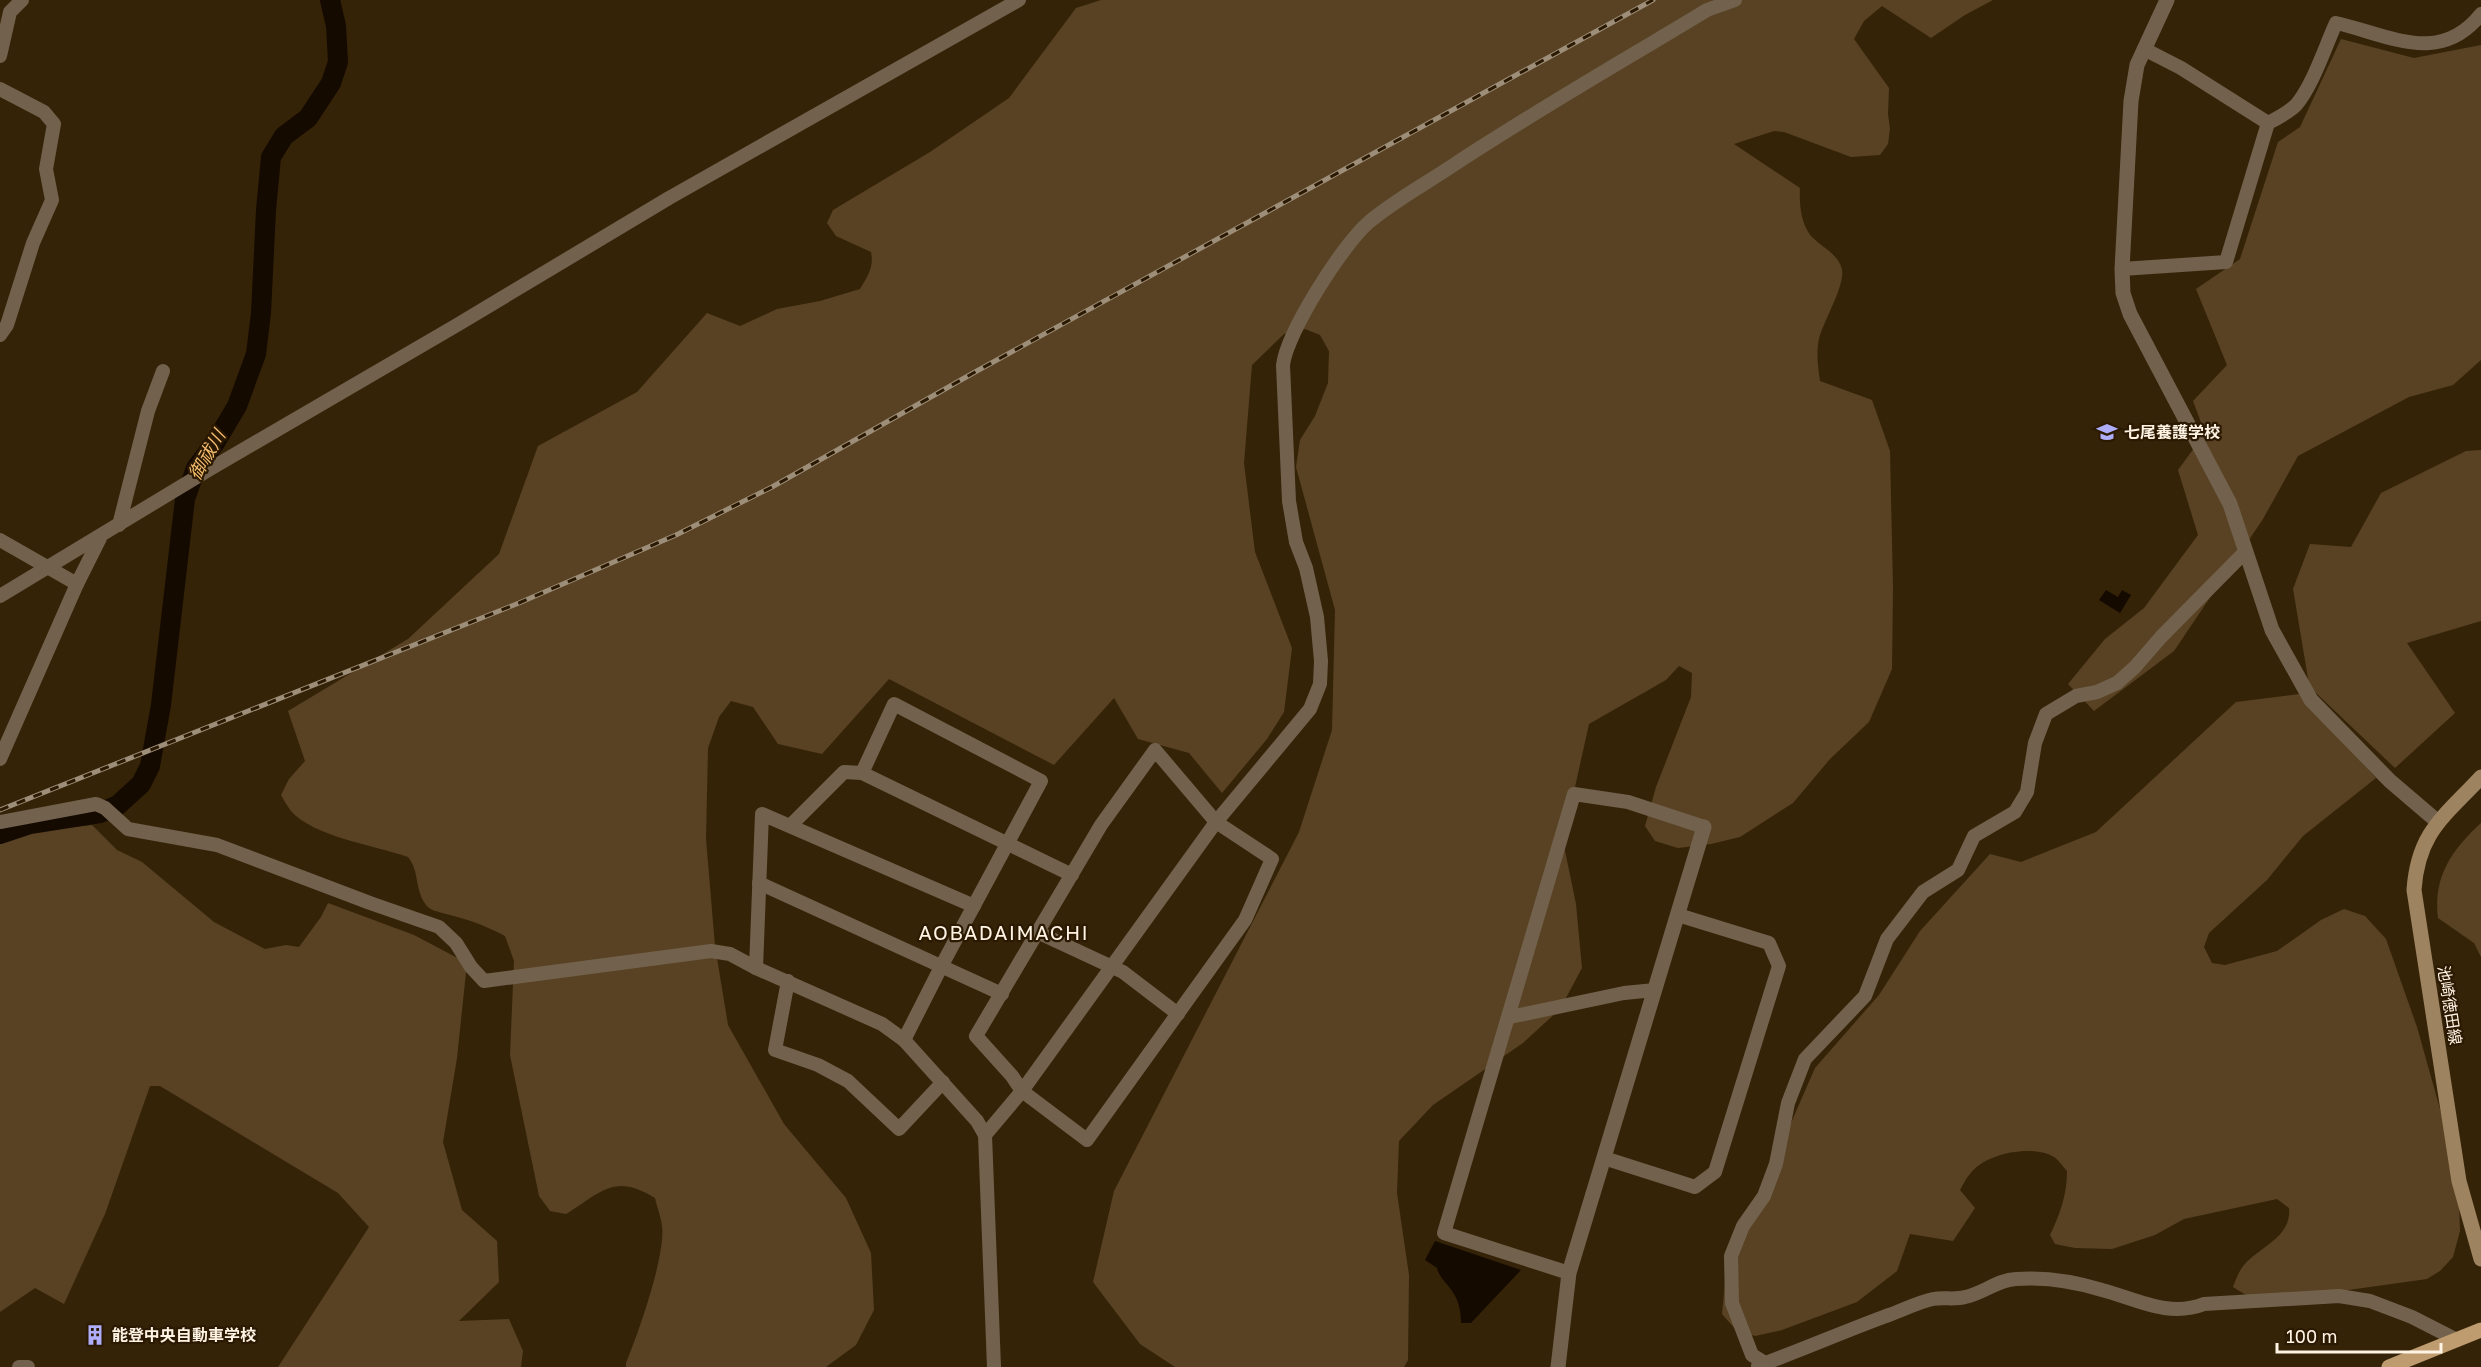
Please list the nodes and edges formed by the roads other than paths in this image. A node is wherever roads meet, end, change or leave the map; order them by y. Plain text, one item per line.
1 (22, 0) edge
2 (1018, 0) edge
3 (1735, 0) edge
4 (2167, 0) edge
5 (2481, 14) edge
6 (2144, 49) junction
7 (0, 56) edge
8 (0, 89) edge
9 (2268, 123) junction
10 (2122, 269) junction
11 (0, 334) edge
12 (163, 371) dead end
13 (119, 525) junction
14 (100, 537) junction
15 (0, 540) edge
16 (2245, 552) junction
17 (48, 568) junction
18 (77, 584) junction
19 (0, 596) edge
20 (0, 759) edge
21 (862, 773) junction
22 (2481, 777) edge
23 (0, 822) edge
24 (1216, 822) junction
25 (2438, 822) junction
26 (791, 825) junction
27 (1704, 826) joint
28 (1007, 844) junction
29 (1072, 875) junction
30 (759, 883) junction
31 (974, 906) junction
32 (1678, 915) junction
33 (1037, 932) junction
34 (942, 965) junction
35 (1112, 966) junction
36 (756, 968) junction
37 (788, 981) junction
38 (1655, 990) junction
39 (1002, 994) junction
40 (1178, 1014) junction
41 (1510, 1017) junction
42 (904, 1040) junction
43 (943, 1082) junction
44 (1022, 1091) junction
45 (985, 1135) junction
46 (1604, 1158) junction
47 (2481, 1258) edge
48 (1569, 1274) junction
49 (2481, 1330) edge
50 (2457, 1340) junction
51 (1760, 1365) edge
52 (19, 1367) edge
53 (28, 1367) edge
54 (994, 1367) edge
55 (1558, 1367) edge
56 (2389, 1367) edge

1 - 7 street
2 - 13 street
3 - 24 street
4 - 6 street
5 - 9 street
6 - 9 street
6 - 10 street
8 - 11 street
9 - 10 street
10 - 16 street
12 - 13 street
13 - 14 street
14 - 17 street
14 - 18 street
15 - 17 street
16 - 25 street
16 - 51 street
17 - 18 street
17 - 19 street
18 - 20 street
21 - 26 street
21 - 28 street
21 - 28 street
22 - 25 main road, 池崎徳田線
23 - 36 street
24 - 29 street
24 - 35 street
24 - 40 street
25 - 47 main road, 池崎徳田線
26 - 30 street
26 - 31 street
27 - 32 street
27 - 41 street
28 - 29 street
28 - 31 street
29 - 33 street
30 - 34 street
30 - 36 street
31 - 34 street
32 - 38 street
32 - 46 street
33 - 35 street
33 - 39 street
34 - 39 street
34 - 42 street
35 - 40 street
35 - 44 street
36 - 37 street
37 - 42 street
37 - 43 street
38 - 41 street
38 - 46 street
39 - 44 street
40 - 44 street
41 - 48 street
42 - 43 street
43 - 45 street
44 - 45 street
45 - 54 street
46 - 48 street
48 - 55 street
49 - 50 main road
50 - 51 street
50 - 56 main road
52 - 53 street

